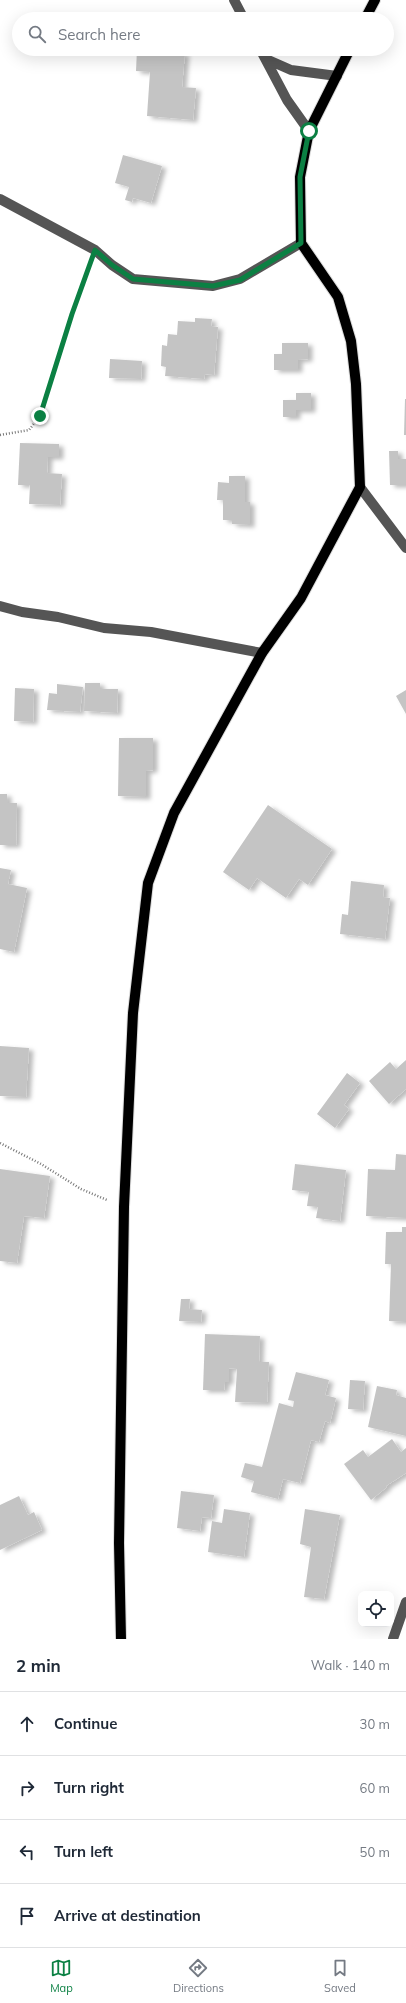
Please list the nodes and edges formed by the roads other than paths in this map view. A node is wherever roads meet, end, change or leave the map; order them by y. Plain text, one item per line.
1 (234, 0) edge
2 (374, 0) edge
3 (240, 12) edge
4 (368, 12) edge
5 (264, 56) edge
6 (347, 56) edge
7 (266, 59) junction
8 (337, 76) junction
9 (309, 131) junction
10 (0, 199) edge
11 (301, 243) junction
12 (360, 486) junction
13 (406, 548) edge
14 (0, 606) edge
15 (262, 653) junction
16 (405, 1606) edge
17 (121, 1639) edge
18 (393, 1639) edge

1 - 3 street
2 - 4 main road
5 - 7 street
6 - 8 main road
7 - 8 street
7 - 9 street
8 - 9 main road
9 - 11 main road
10 - 11 street
11 - 12 main road
12 - 13 street
12 - 15 main road
14 - 15 street
15 - 17 main road
16 - 18 street

